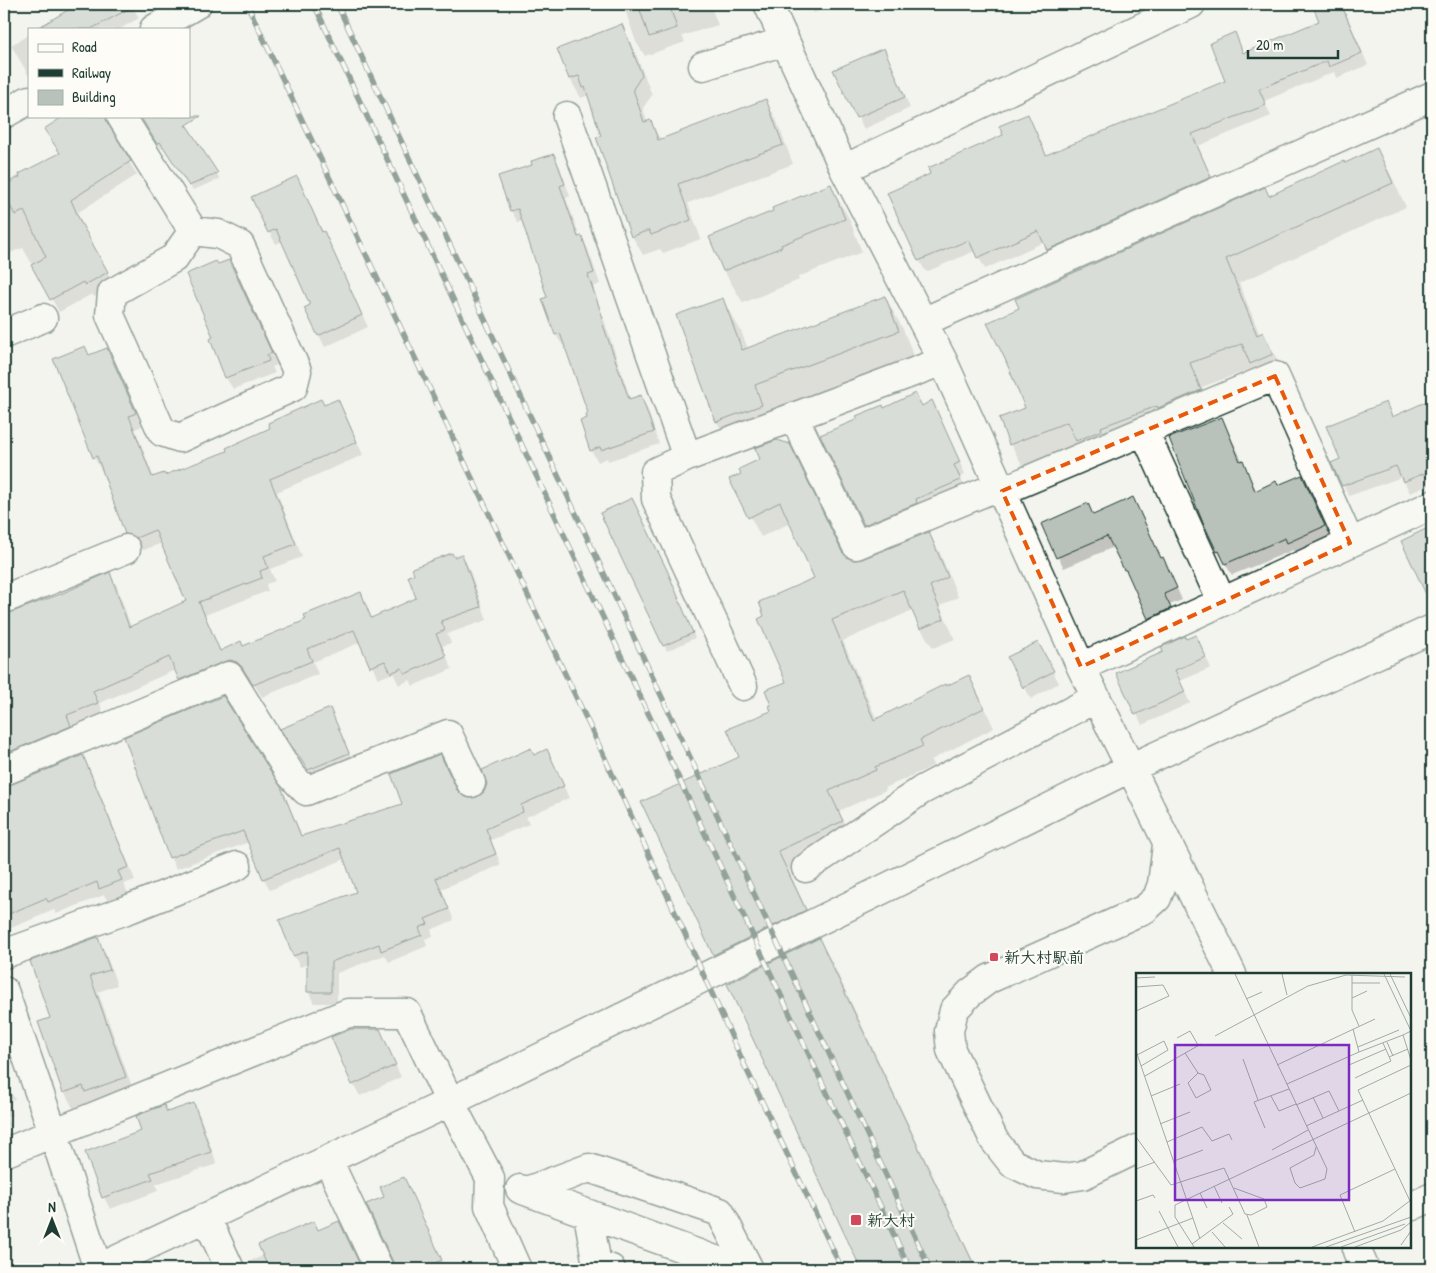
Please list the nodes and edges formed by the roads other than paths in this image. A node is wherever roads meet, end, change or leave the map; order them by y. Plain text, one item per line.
1 (196, 4) edge
2 (768, 4) edge
3 (1191, 4) edge
4 (156, 28) edge
5 (785, 41) junction
6 (703, 66) dead end
7 (1432, 96) edge
8 (28, 101) edge
9 (4, 114) edge
10 (567, 116) dead end
11 (122, 118) edge
12 (844, 169) junction
13 (193, 231) junction
14 (43, 318) dead end
15 (923, 322) junction
16 (4, 334) edge
17 (943, 361) junction
18 (794, 417) junction
19 (1144, 431) junction
20 (687, 457) junction
21 (1000, 489) junction
22 (1432, 505) edge
23 (1350, 543) junction
24 (126, 549) dead end
25 (4, 599) edge
26 (1222, 602) junction
27 (1432, 629) edge
28 (1081, 667) junction
29 (742, 686) dead end
30 (1096, 698) junction
31 (1130, 768) junction
32 (4, 771) edge
33 (471, 783) dead end
34 (1167, 845) junction
35 (237, 866) dead end
36 (806, 868) dead end
37 (4, 954) edge
38 (1231, 973) edge
39 (4, 991) edge
40 (450, 1102) junction
41 (53, 1132) junction
42 (1136, 1149) edge
43 (4, 1154) edge
44 (328, 1160) junction
45 (490, 1178) junction
46 (527, 1191) junction
47 (1432, 1197) edge
48 (1411, 1207) edge
49 (588, 1214) junction
50 (206, 1217) junction
51 (1358, 1248) edge
52 (732, 1268) edge
53 (98, 1269) edge
54 (230, 1269) edge
55 (379, 1269) edge
56 (518, 1269) edge
57 (611, 1269) edge
58 (1365, 1269) edge

1 - 4 street
2 - 5 street
3 - 12 street
5 - 6 street
5 - 12 street
7 - 15 street
8 - 9 street
10 - 20 street
11 - 13 street
12 - 15 street
13 - 13 street
14 - 16 street
15 - 17 street
17 - 18 street
17 - 21 street
18 - 20 street
18 - 21 street
19 - 21 street
19 - 23 street
19 - 26 street
20 - 29 street
21 - 28 street
22 - 23 street
23 - 26 street
24 - 25 street
26 - 28 street
27 - 31 street
28 - 30 street
30 - 31 street
30 - 36 street
31 - 34 street
31 - 40 street
32 - 33 street
34 - 38 street
34 - 42 street
35 - 37 street
39 - 41 street
40 - 41 street
40 - 44 street
40 - 45 street
41 - 43 street
41 - 53 street
44 - 50 street
44 - 55 street
45 - 46 street
45 - 56 street
46 - 49 street
46 - 52 street
47 - 48 street
49 - 52 street
49 - 57 street
50 - 53 street
50 - 54 street
51 - 58 street

